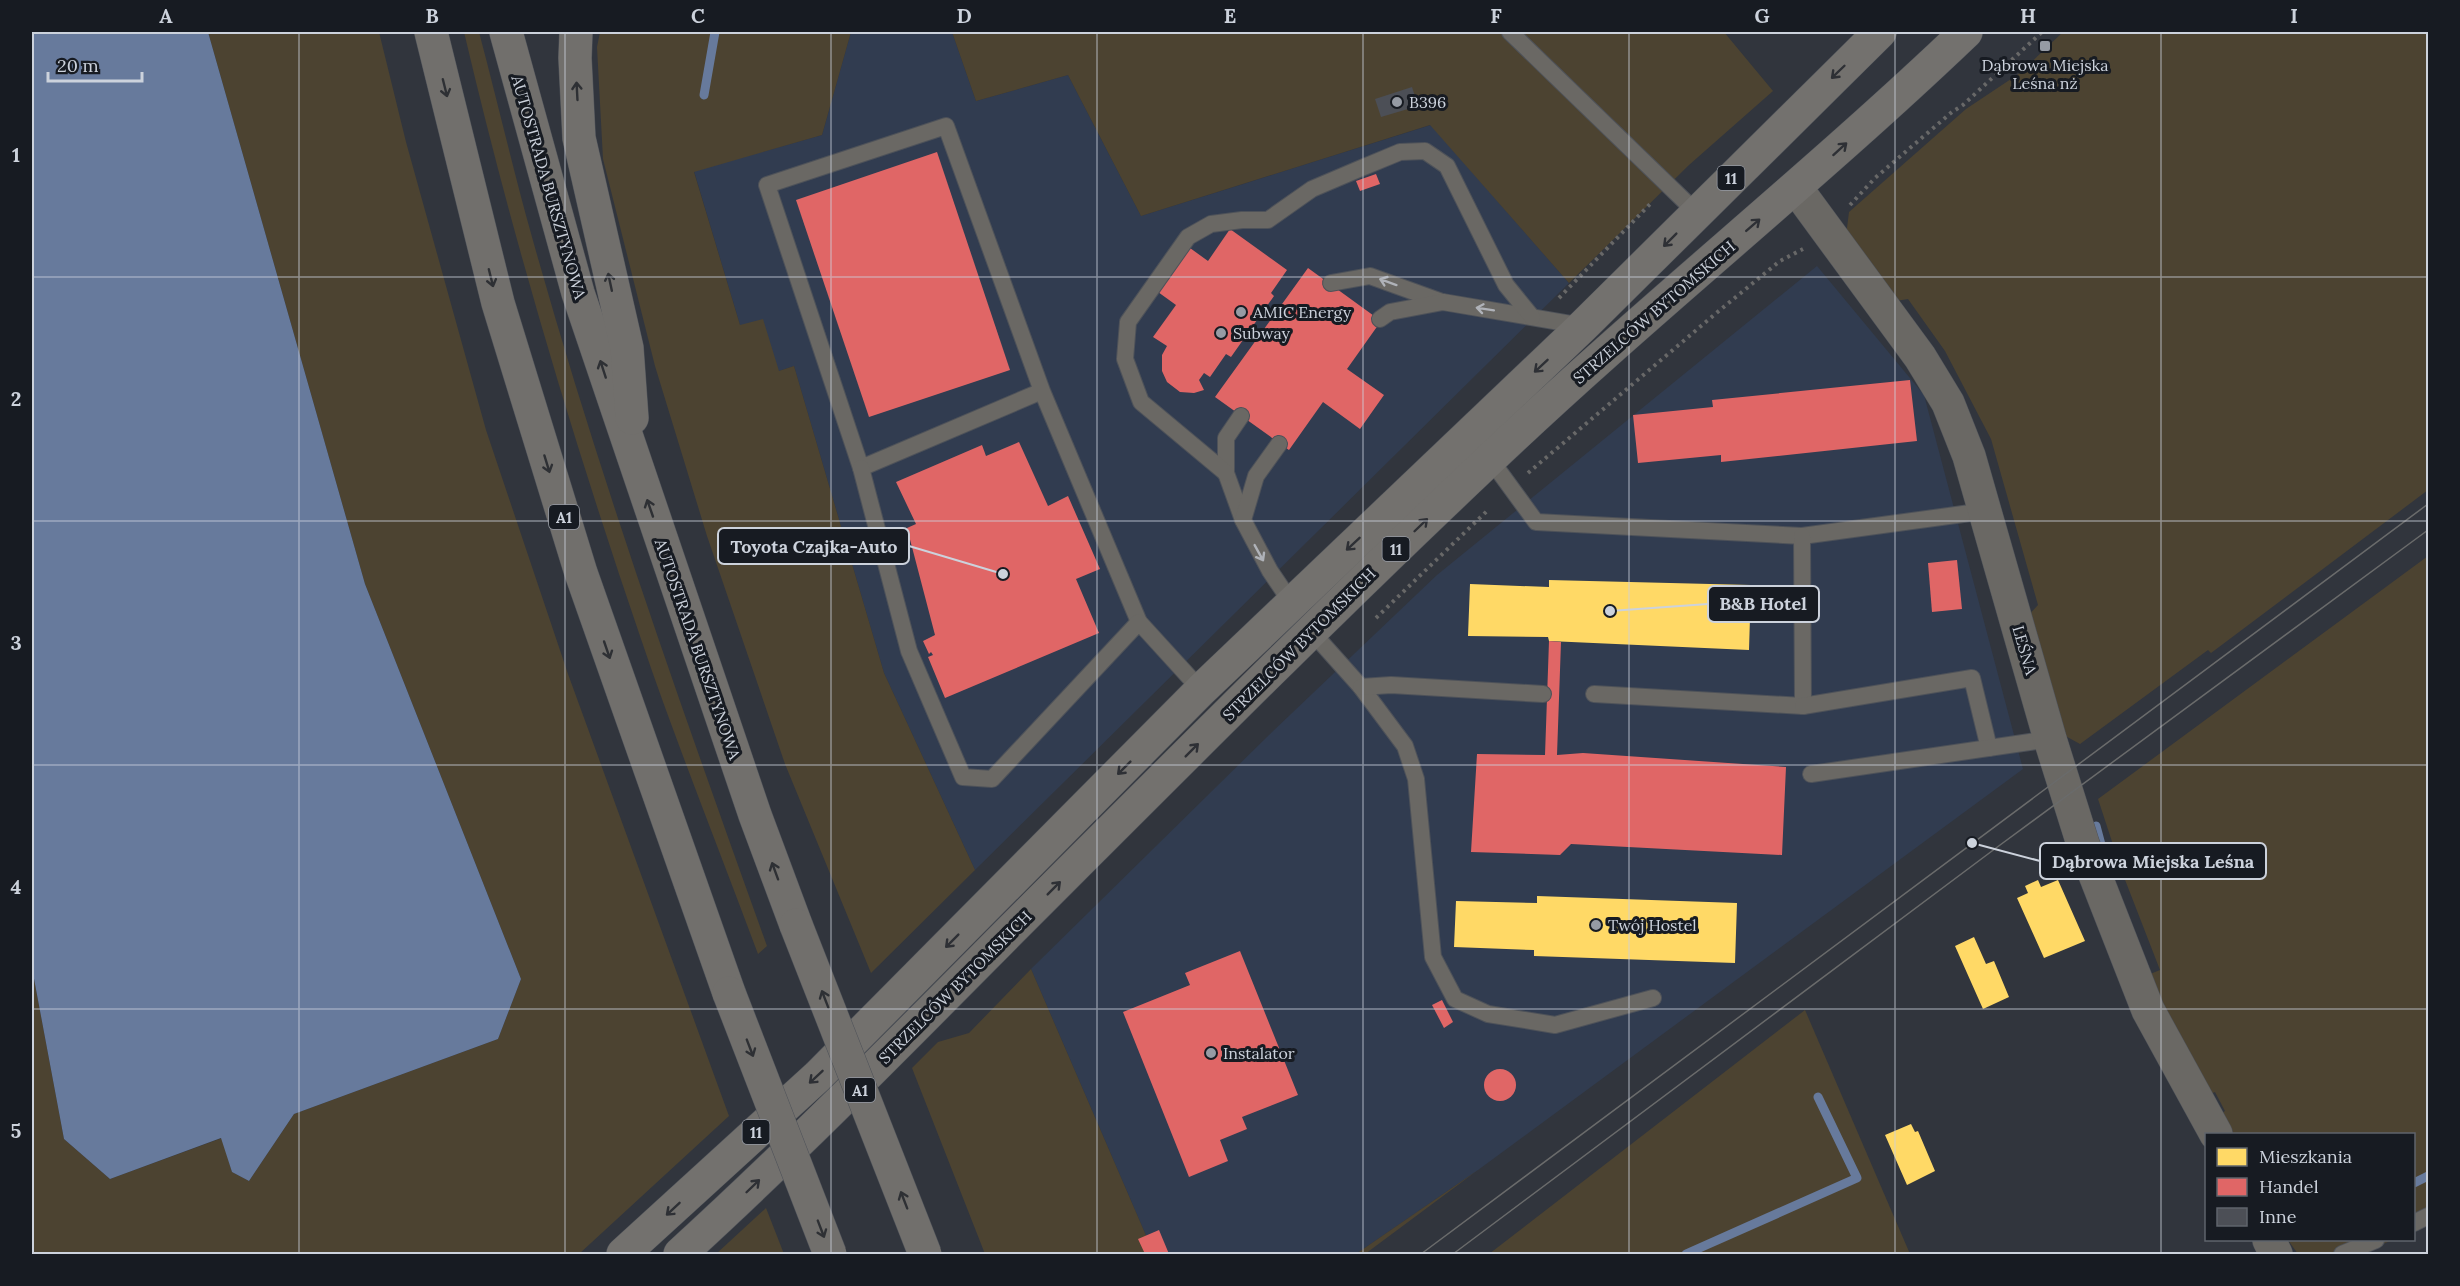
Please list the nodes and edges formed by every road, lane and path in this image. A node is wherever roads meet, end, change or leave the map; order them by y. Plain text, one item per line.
1 (431, 32) edge
2 (506, 32) edge
3 (576, 32) edge
4 (1510, 32) edge
5 (1880, 32) edge
6 (1966, 32) edge
7 (2043, 32) edge
8 (1796, 188) junction
9 (1697, 213) junction
10 (1827, 232) junction
11 (1331, 283) dead end
12 (1443, 302) junction
13 (1532, 316) junction
14 (1380, 319) dead end
15 (1583, 326) junction
16 (1042, 391) junction
17 (1241, 416) dead end
18 (1279, 444) dead end
19 (1490, 459) junction
20 (635, 465) junction
21 (861, 468) junction
22 (1226, 473) junction
23 (1510, 489) junction
24 (1985, 511) junction
25 (1244, 520) junction
26 (1802, 536) junction
27 (1292, 602) junction
28 (1139, 622) junction
29 (1368, 625) dead end
30 (1311, 631) junction
31 (1361, 687) junction
32 (1202, 690) junction
33 (1543, 694) dead end
34 (1594, 694) dead end
35 (1803, 706) junction
36 (2050, 739) junction
37 (1989, 748) junction
38 (1812, 774) dead end
39 (1653, 998) dead end
40 (2215, 1133) edge
41 (2371, 1241) edge
42 (623, 1254) edge
43 (680, 1254) edge
44 (830, 1254) edge
45 (925, 1254) edge
46 (2342, 1254) edge

1 -> 44 highway, A1, bridge
20 -> 2 highway, AUTOSTRADA BURSZTYNOWA / A1
20 -> 3 highway
4 - 9 lane
5 -> 9 main road, STRZELCÓW BYTOMSKICH / 11
8 -> 6 main road, STRZELCÓW BYTOMSKICH / 11
7 - 10 path
8 - 10 street, LEŚNA
19 -> 8 main road, STRZELCÓW BYTOMSKICH / 11
9 -> 15 main road, STRZELCÓW BYTOMSKICH / 11
10 - 23 path
10 - 24 street, LEŚNA
12 -> 11 lane
13 -> 12 lane
12 - 14 lane
13 - 15 lane
13 - 22 lane
15 -> 27 main road, STRZELCÓW BYTOMSKICH / 11
16 - 21 lane
16 - 21 lane
16 - 28 lane
17 - 22 lane
18 - 25 lane
19 - 23 lane
30 -> 19 main road, STRZELCÓW BYTOMSKICH / 11
45 -> 20 highway, AUTOSTRADA BURSZTYNOWA / A1, bridge
21 - 28 lane
22 - 25 lane
23 - 26 lane
23 - 29 path
24 - 26 lane
24 - 36 street, LEŚNA
25 -> 27 lane
26 - 35 lane
27 - 32 main road, STRZELCÓW BYTOMSKICH / 11
28 - 32 lane
30 - 31 lane
43 -> 30 main road, STRZELCÓW BYTOMSKICH / 11
31 - 33 lane
31 - 39 lane
32 -> 42 main road, STRZELCÓW BYTOMSKICH / 11
34 - 35 lane
35 - 37 lane
36 - 37 lane
36 - 40 street, LEŚNA
37 - 38 lane
41 - 46 lane

